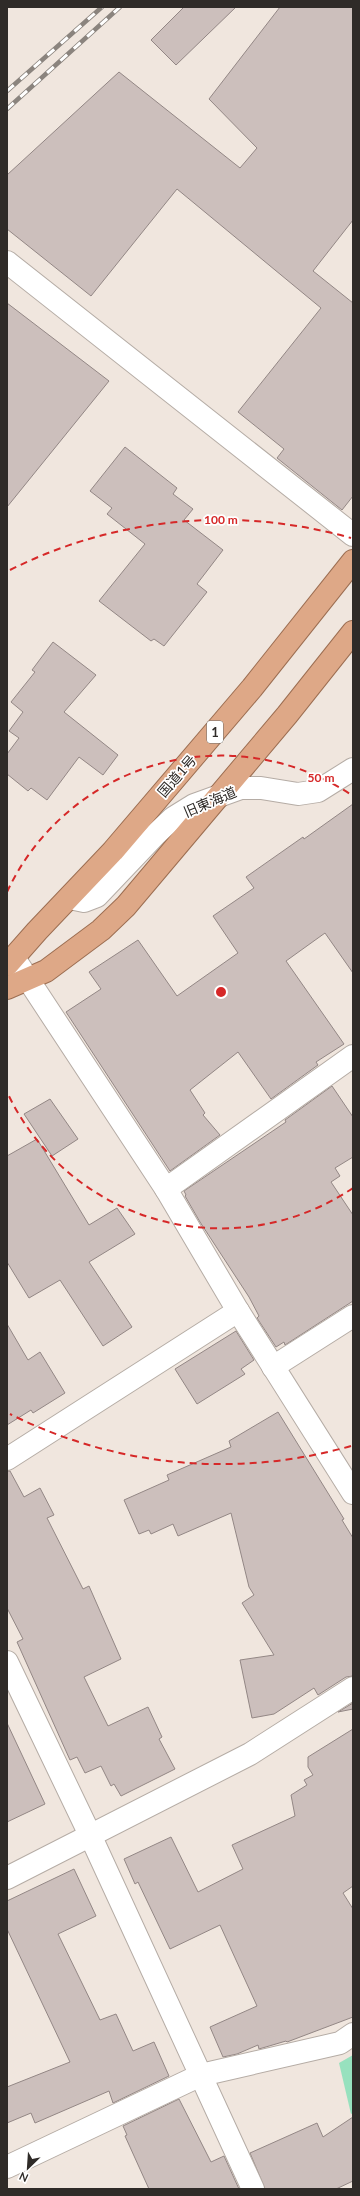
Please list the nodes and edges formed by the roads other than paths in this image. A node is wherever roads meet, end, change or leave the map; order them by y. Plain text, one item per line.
1 (7, 262) edge
2 (353, 535) edge
3 (353, 561) edge
4 (353, 632) edge
5 (353, 769) edge
6 (221, 794) junction
7 (70, 898) junction
8 (10, 962) edge
9 (28, 978) junction
10 (7, 988) edge
11 (353, 1056) edge
12 (166, 1189) junction
13 (238, 1311) junction
14 (353, 1316) edge
15 (273, 1367) junction
16 (7, 1459) edge
17 (353, 1493) edge
18 (7, 1662) edge
19 (353, 1688) edge
20 (90, 1837) junction
21 (7, 1878) edge
22 (353, 2034) edge
23 (201, 2075) junction
24 (7, 2167) edge
25 (253, 2189) edge

1 - 2 street
3 - 7 highway, 国道1号 / 1
4 - 6 highway
5 - 6 street, 旧東海道
6 - 7 street, 旧東海道
6 - 9 highway
7 - 8 highway, 国道1号 / 1
8 - 9 street
9 - 10 highway
9 - 12 street
11 - 12 street
12 - 13 street
13 - 15 street
13 - 16 street
14 - 15 street
15 - 17 street
18 - 20 street
19 - 20 street
20 - 21 street
20 - 23 street
22 - 23 street
23 - 24 street
23 - 25 street

